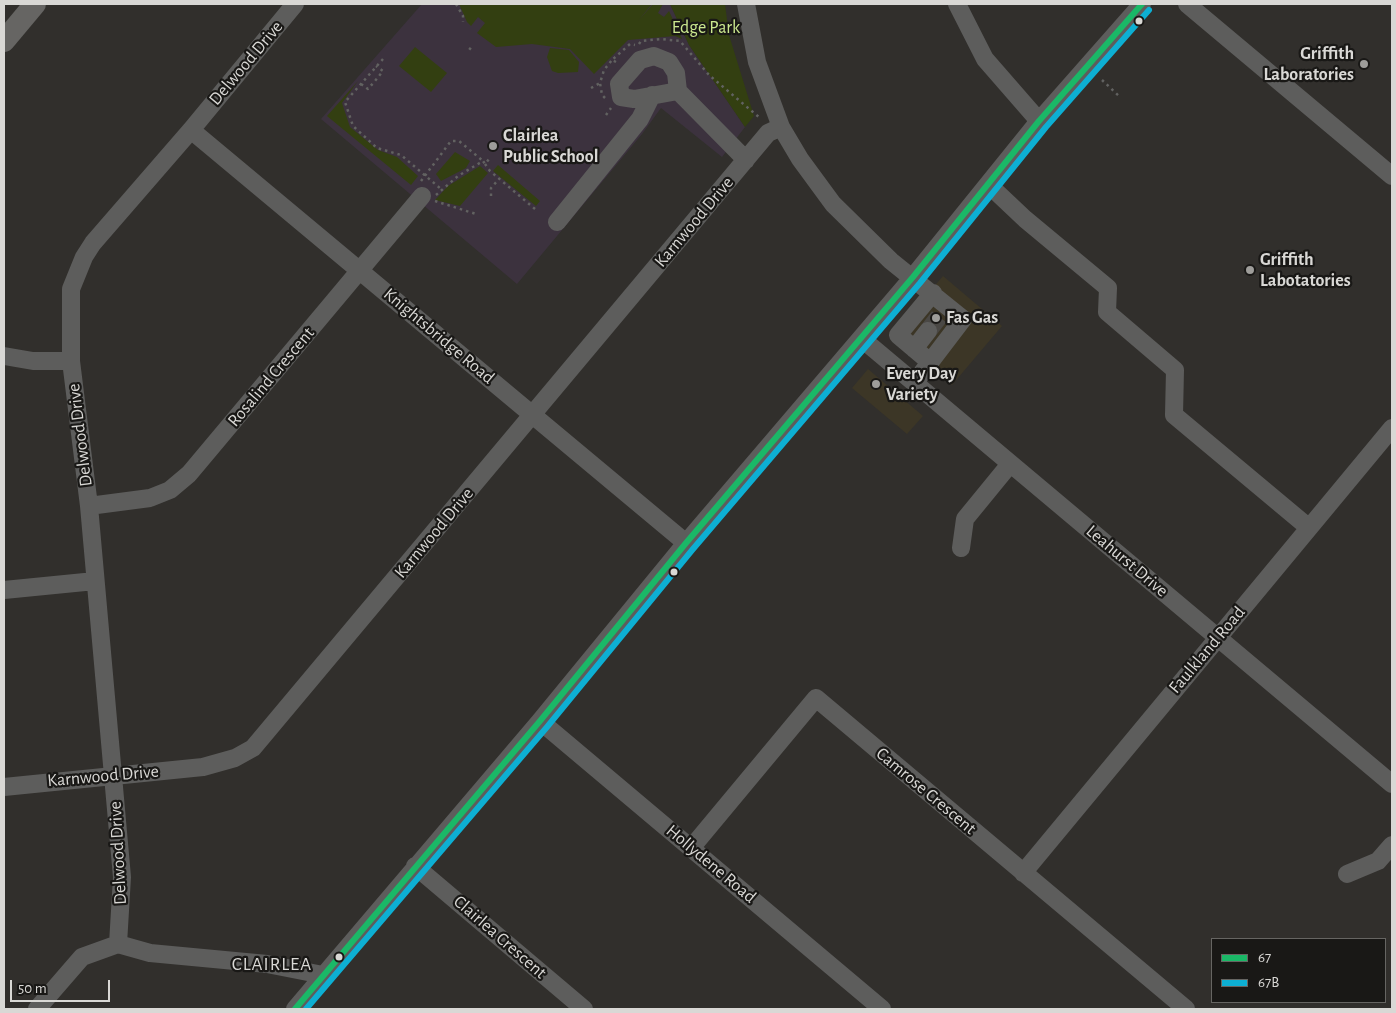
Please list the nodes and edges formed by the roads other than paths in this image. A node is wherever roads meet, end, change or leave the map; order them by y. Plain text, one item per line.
1 (35, 4) edge
2 (295, 4) edge
3 (746, 4) edge
4 (957, 4) edge
5 (1142, 4) edge
6 (1187, 4) edge
7 (4, 41) edge
8 (678, 92) junction
9 (652, 95) junction
10 (1039, 121) junction
11 (782, 128) junction
12 (191, 130) junction
13 (746, 160) junction
14 (1392, 176) edge
15 (989, 185) junction
16 (426, 195) road end
17 (557, 222) dead end
18 (360, 270) junction
19 (913, 277) junction
20 (933, 293) junction
21 (885, 310) junction
22 (905, 326) junction
23 (928, 331) tunnel mouth
24 (861, 338) junction
25 (912, 347) junction
26 (4, 356) edge
27 (71, 361) junction
28 (930, 362) junction
29 (893, 364) junction
30 (915, 382) junction
31 (533, 414) junction
32 (1392, 428) edge
33 (1010, 464) junction
34 (89, 506) junction
35 (1308, 528) junction
36 (686, 543) junction
37 (961, 548) dead end
38 (95, 581) junction
39 (4, 590) edge
40 (1218, 636) junction
41 (540, 721) junction
42 (113, 775) junction
43 (1392, 784) edge
44 (4, 787) edge
45 (1392, 845) edge
46 (692, 847) junction
47 (415, 866) junction
48 (1023, 873) junction
49 (1346, 874) dead end
50 (118, 944) junction
51 (323, 976) junction
52 (37, 1009) edge
53 (295, 1009) edge
54 (584, 1009) edge
55 (882, 1009) edge
56 (1186, 1009) edge

1 - 7 main road
2 - 12 street, Delwood Drive
3 - 11 street
4 - 10 street
5 - 10 street
6 - 14 street
8 - 9 street
8 - 9 street
8 - 13 street
9 - 17 street
10 - 15 street
11 - 13 street, Karnwood Drive
11 - 19 street
12 - 18 street, Knightsbridge Road
12 - 27 street, Delwood Drive
13 - 31 street, Karnwood Drive
15 - 19 street
15 - 35 street
16 - 18 street, Rosalind Crescent
18 - 31 street, Knightsbridge Road
18 - 34 street, Rosalind Crescent
19 - 20 street
19 - 21 street
20 - 22 street
20 - 28 street
21 - 22 street
21 - 24 street
22 - 25 street
23 - 25 street
24 - 29 street, Leahurst Drive
24 - 36 street
25 - 28 street
25 - 29 street
26 - 27 street
27 - 34 street, Delwood Drive
28 - 30 street
29 - 30 street, Leahurst Drive
30 - 33 street, Leahurst Drive
31 - 36 street, Knightsbridge Road
31 - 42 street, Karnwood Drive
32 - 35 street, Faulkland Road
33 - 37 street
33 - 40 street, Leahurst Drive
34 - 38 street, Delwood Drive
35 - 40 street, Faulkland Road
36 - 41 street
38 - 39 street
38 - 42 street, Delwood Drive
40 - 43 street, Leahurst Drive
40 - 48 street, Faulkland Road
41 - 46 street, Hollydene Road
41 - 47 street
42 - 44 street, Karnwood Drive
42 - 50 street, Delwood Drive
45 - 49 street
46 - 48 street, Camrose Crescent
46 - 55 street, Hollydene Road
47 - 51 street
47 - 54 street, Clairlea Crescent
48 - 56 street, Camrose Crescent
50 - 51 street
50 - 52 street
51 - 53 street

